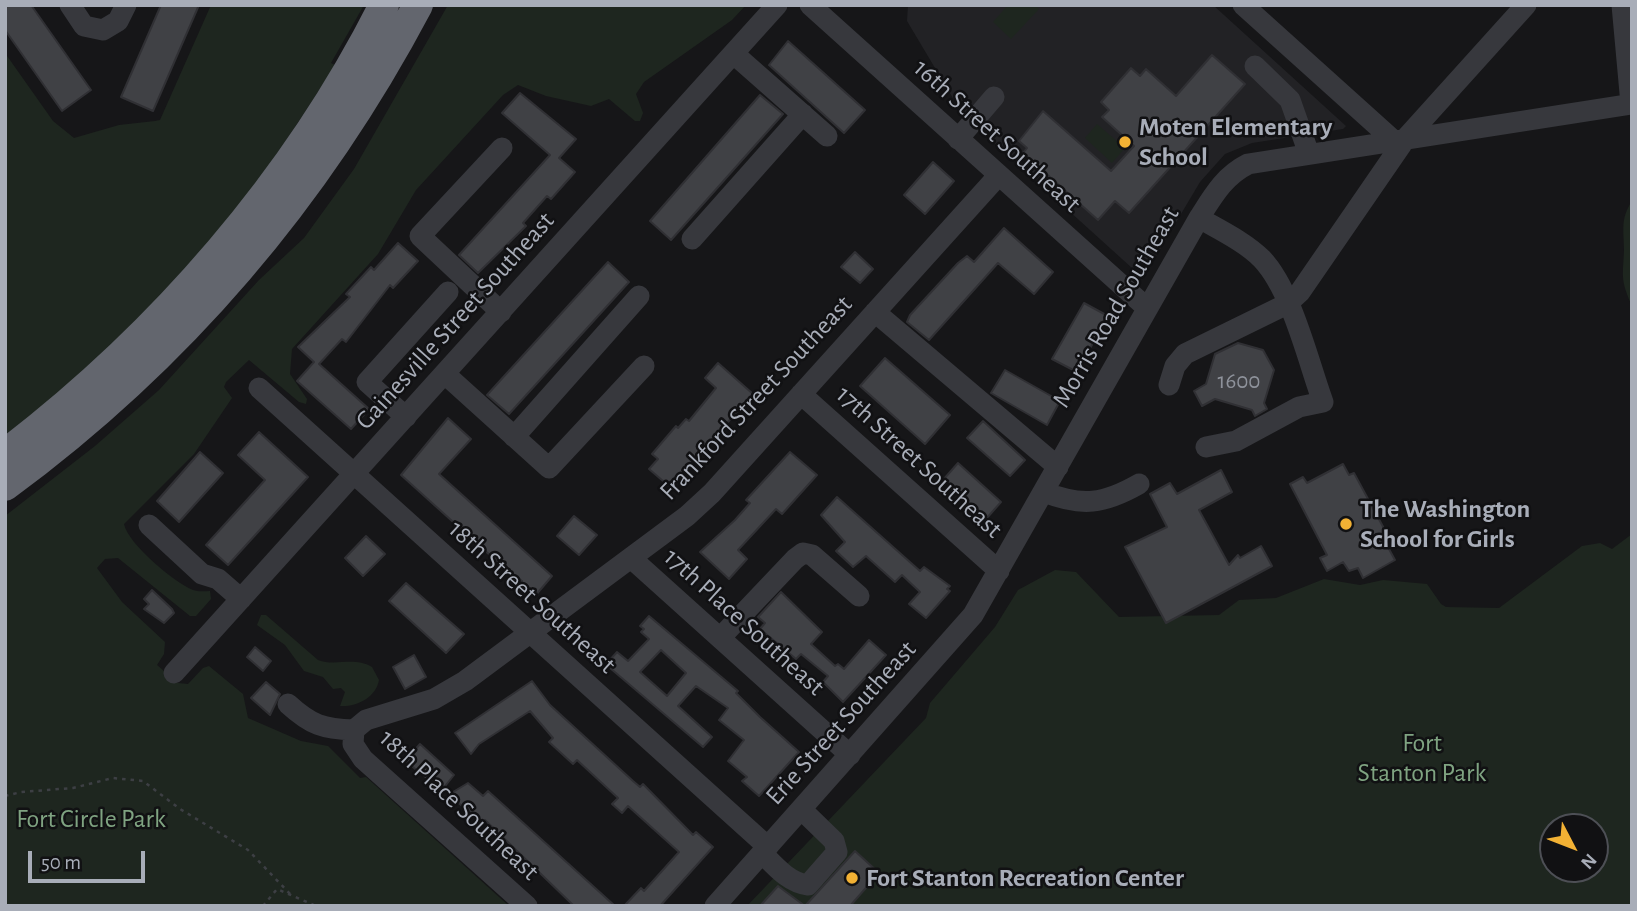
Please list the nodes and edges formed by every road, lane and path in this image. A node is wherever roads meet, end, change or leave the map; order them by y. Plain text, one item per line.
1 (70, 5) edge
2 (126, 5) edge
3 (384, 5) edge
4 (418, 5) edge
5 (777, 5) edge
6 (810, 5) edge
7 (1243, 5) edge
8 (1526, 5) edge
9 (1622, 5) edge
10 (734, 54) junction
11 (1255, 66) dead end
12 (994, 97) dead end
13 (1631, 104) edge
14 (803, 114) junction
15 (827, 136) dead end
16 (958, 139) junction
17 (1400, 139) junction
18 (502, 148) dead end
19 (1309, 154) junction
20 (998, 176) junction
21 (1199, 218) junction
22 (692, 239) dead end
23 (448, 292) dead end
24 (639, 296) dead end
25 (1287, 304) junction
26 (1147, 308) junction
27 (501, 312) junction
28 (875, 312) junction
29 (644, 366) dead end
30 (445, 374) junction
31 (1169, 385) dead end
32 (258, 388) dead end
33 (801, 394) junction
34 (406, 417) junction
35 (514, 437) junction
36 (1206, 447) dead end
37 (5, 454) edge
38 (1058, 467) junction
39 (354, 475) junction
40 (1139, 484) dead end
41 (5, 486) edge
42 (1044, 492) junction
43 (149, 525) dead end
44 (631, 558) junction
45 (999, 571) junction
46 (859, 596) dead end
47 (241, 599) junction
48 (530, 633) junction
49 (720, 638) junction
50 (174, 673) dead end
51 (288, 705) dead end
52 (354, 737) junction
53 (850, 755) junction
54 (5, 796) edge
55 (802, 809) junction
56 (765, 850) junction
57 (293, 897) junction
58 (263, 906) edge
59 (316, 906) edge
60 (527, 906) edge
61 (715, 906) edge

1 - 2 street
3 - 37 highway
4 - 41 highway
5 - 10 street, Gainesville Street Southeast
6 - 16 street, 16th Street Southeast
7 - 17 street
8 - 17 street
9 - 13 street
10 - 14 street
10 - 27 street, Gainesville Street Southeast
11 - 19 street
12 - 16 street
13 - 17 street, Morris Road Southeast
14 - 15 street
14 - 22 street
16 - 20 street, 16th Street Southeast
17 - 19 street, Morris Road Southeast
17 - 25 street
18 - 27 street
19 - 21 street, Morris Road Southeast
20 - 26 street, 16th Street Southeast
20 - 28 street, Frankford Street Southeast
21 - 25 street
21 - 26 street, Morris Road Southeast
23 - 34 street
24 - 35 street
25 - 31 street
25 - 36 street
26 - 38 street, Morris Road Southeast
27 - 30 street, Gainesville Street Southeast
28 - 33 street, Frankford Street Southeast
28 - 38 street
29 - 35 street
30 - 34 street, Gainesville Street Southeast
30 - 35 street
32 - 39 street, 18th Street Southeast
33 - 44 street, Frankford Street Southeast
33 - 45 street, 17th Street Southeast
34 - 39 street, Gainesville Street Southeast
38 - 42 street, Morris Road Southeast
39 - 47 street, Gainesville Street Southeast
39 - 48 street, 18th Street Southeast
40 - 42 street
42 - 45 street, Morris Road Southeast
43 - 47 street
44 - 48 street, Frankford Street Southeast
44 - 49 street, 17th Place Southeast
45 - 53 street, Erie Street Southeast
46 - 49 street
47 - 50 street, Gainesville Street Southeast
48 - 52 street
48 - 56 street, 18th Street Southeast
49 - 53 street, 17th Place Southeast
51 - 52 street
52 - 60 street, 18th Place Southeast
53 - 55 street, Erie Street Southeast
54 - 57 path
55 - 56 street, Erie Street Southeast
55 - 56 street, 18th Street Southeast
56 - 61 street, Erie Street Southeast
57 - 58 path
57 - 59 path

